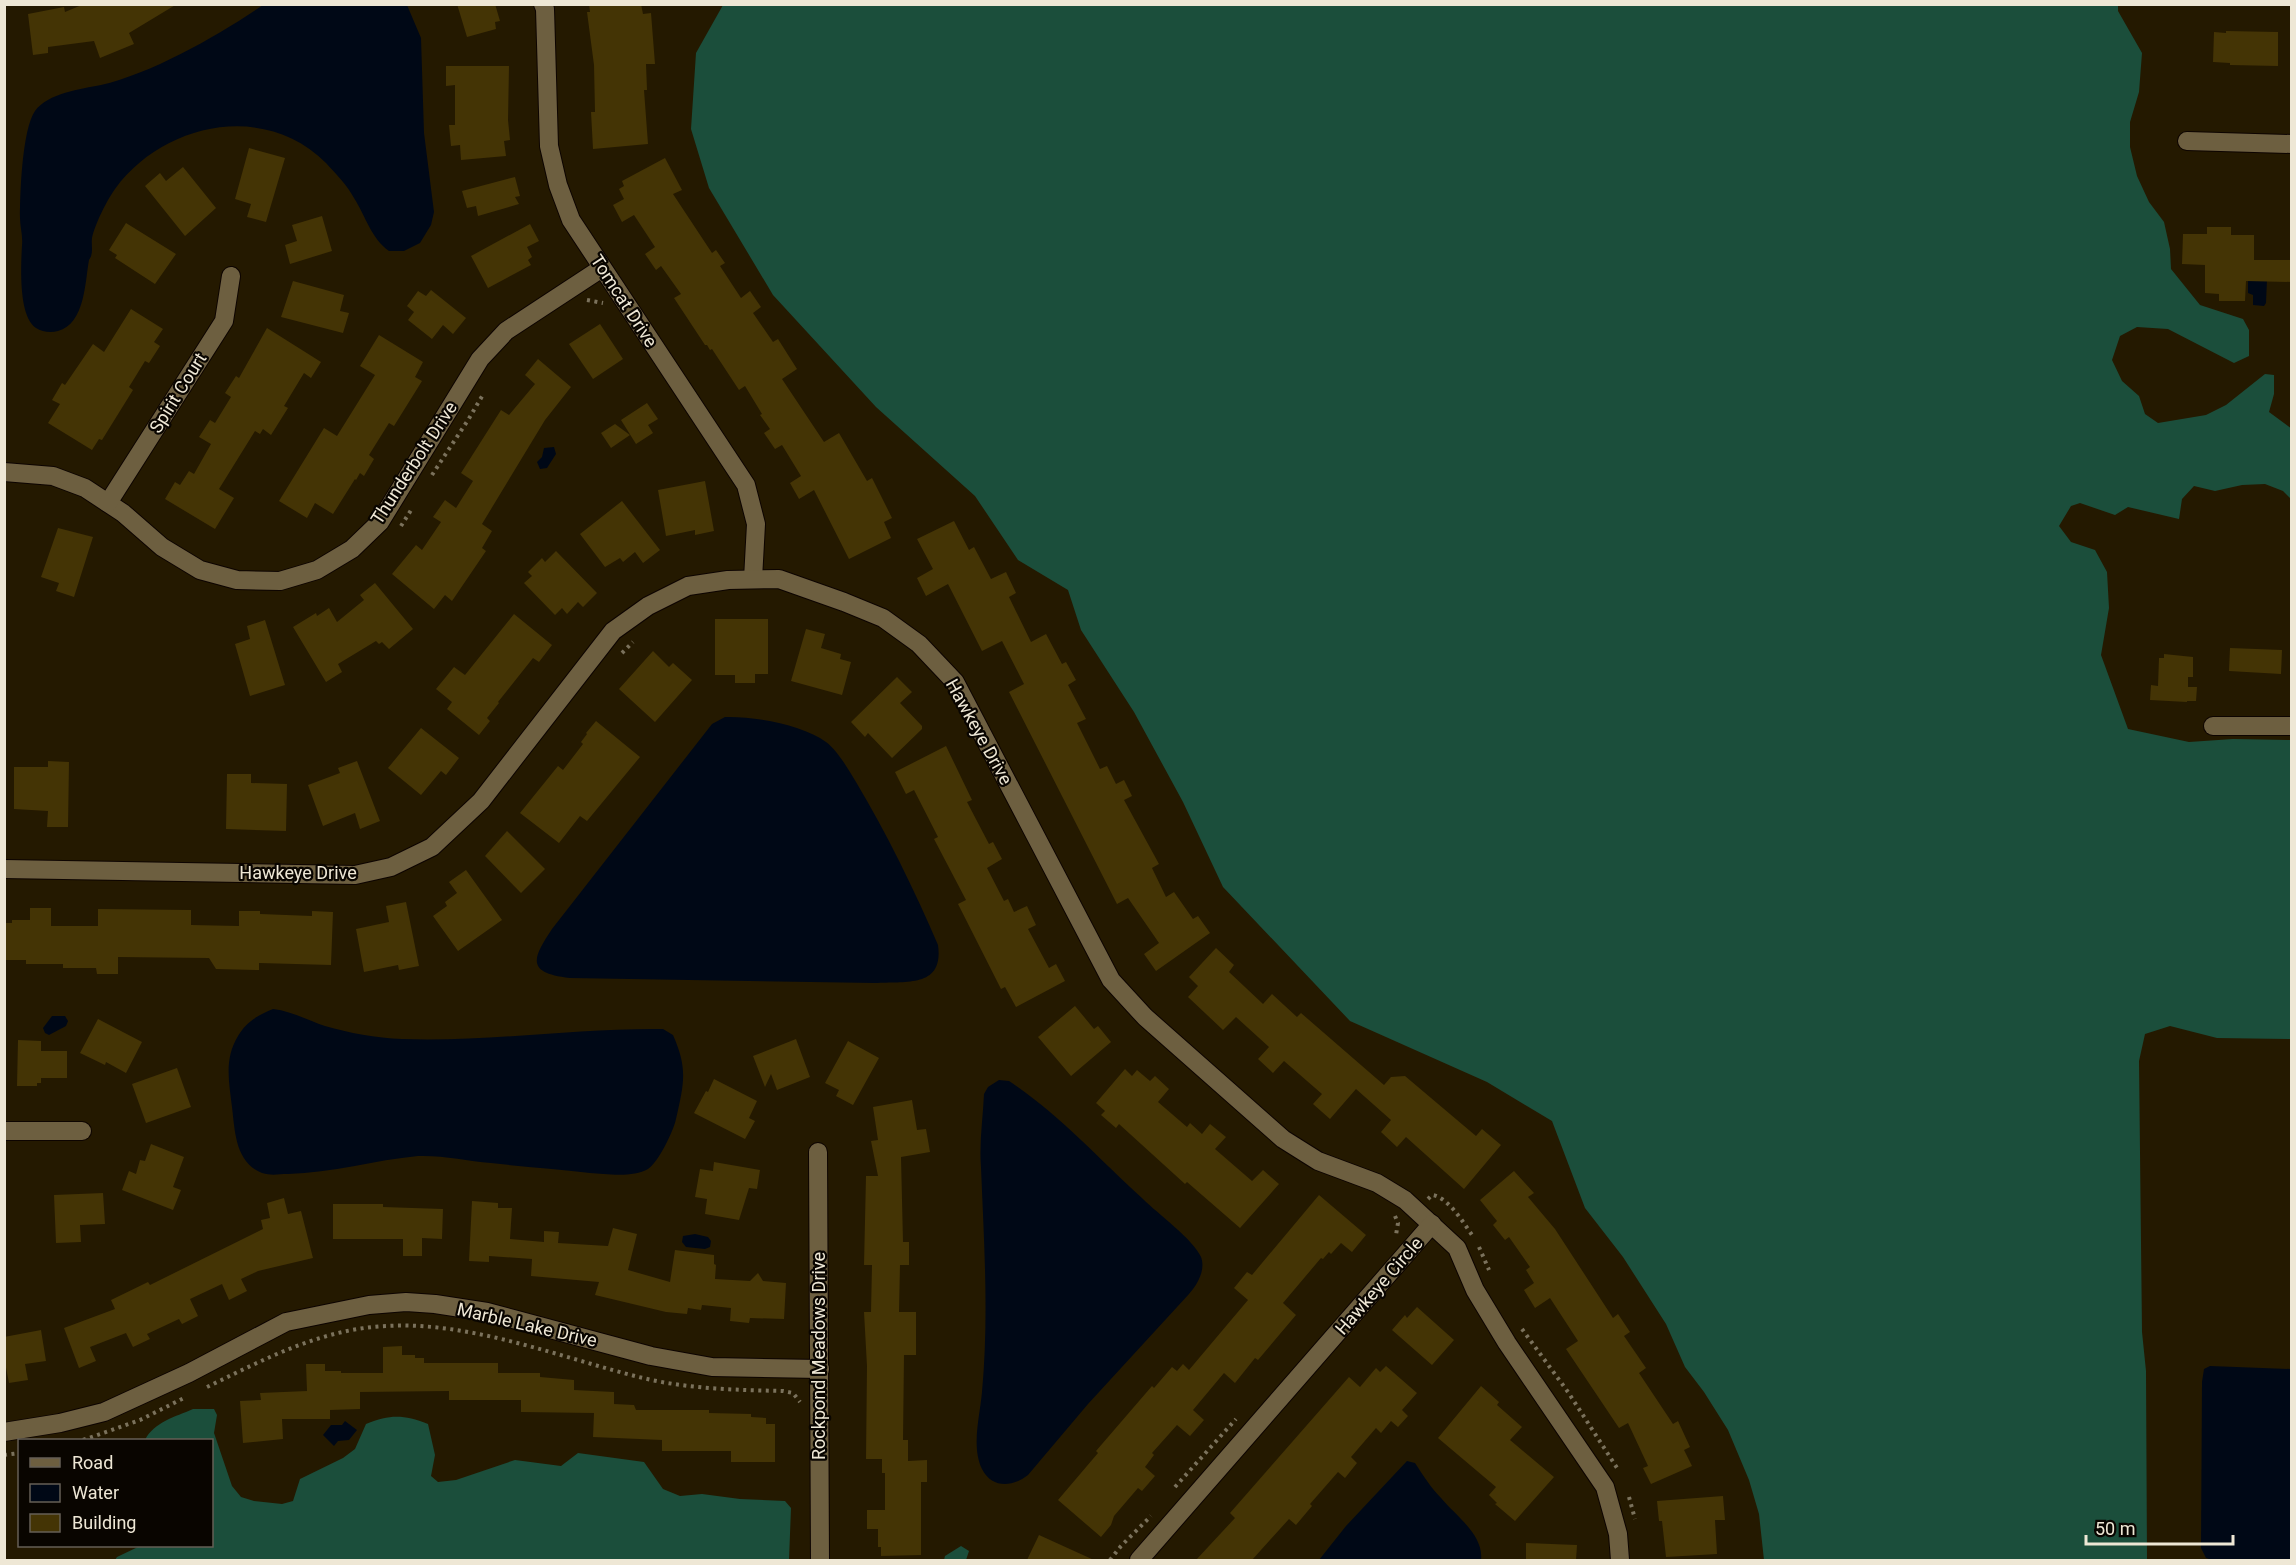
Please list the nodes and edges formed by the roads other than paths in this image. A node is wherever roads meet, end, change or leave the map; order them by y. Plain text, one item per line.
1 (543, 4) edge
2 (2187, 141) dead end
3 (2292, 144) edge
4 (602, 268) junction
5 (231, 276) dead end
6 (4, 472) edge
7 (108, 503) junction
8 (753, 579) junction
9 (2213, 726) dead end
10 (2292, 726) edge
11 (4, 869) edge
12 (4, 1131) edge
13 (82, 1131) dead end
14 (818, 1152) dead end
15 (1432, 1224) junction
16 (820, 1369) junction
17 (4, 1432) edge
18 (820, 1560) edge
19 (1139, 1560) edge
20 (1620, 1560) edge

1 - 4 street, Tomcat Drive
2 - 3 street
4 - 7 street, Thunderbolt Drive
4 - 8 street, Tomcat Drive
5 - 7 street, Spirit Court
6 - 7 street, Thunderbolt Drive
8 - 11 street, Hawkeye Drive
8 - 15 street, Hawkeye Drive
9 - 10 street
12 - 13 street
14 - 16 street, Rockpond Meadows Drive
15 - 19 street, Hawkeye Circle
15 - 20 street, Hawkeye Circle
16 - 17 street, Marble Lake Drive
16 - 18 street, Rockpond Meadows Drive

